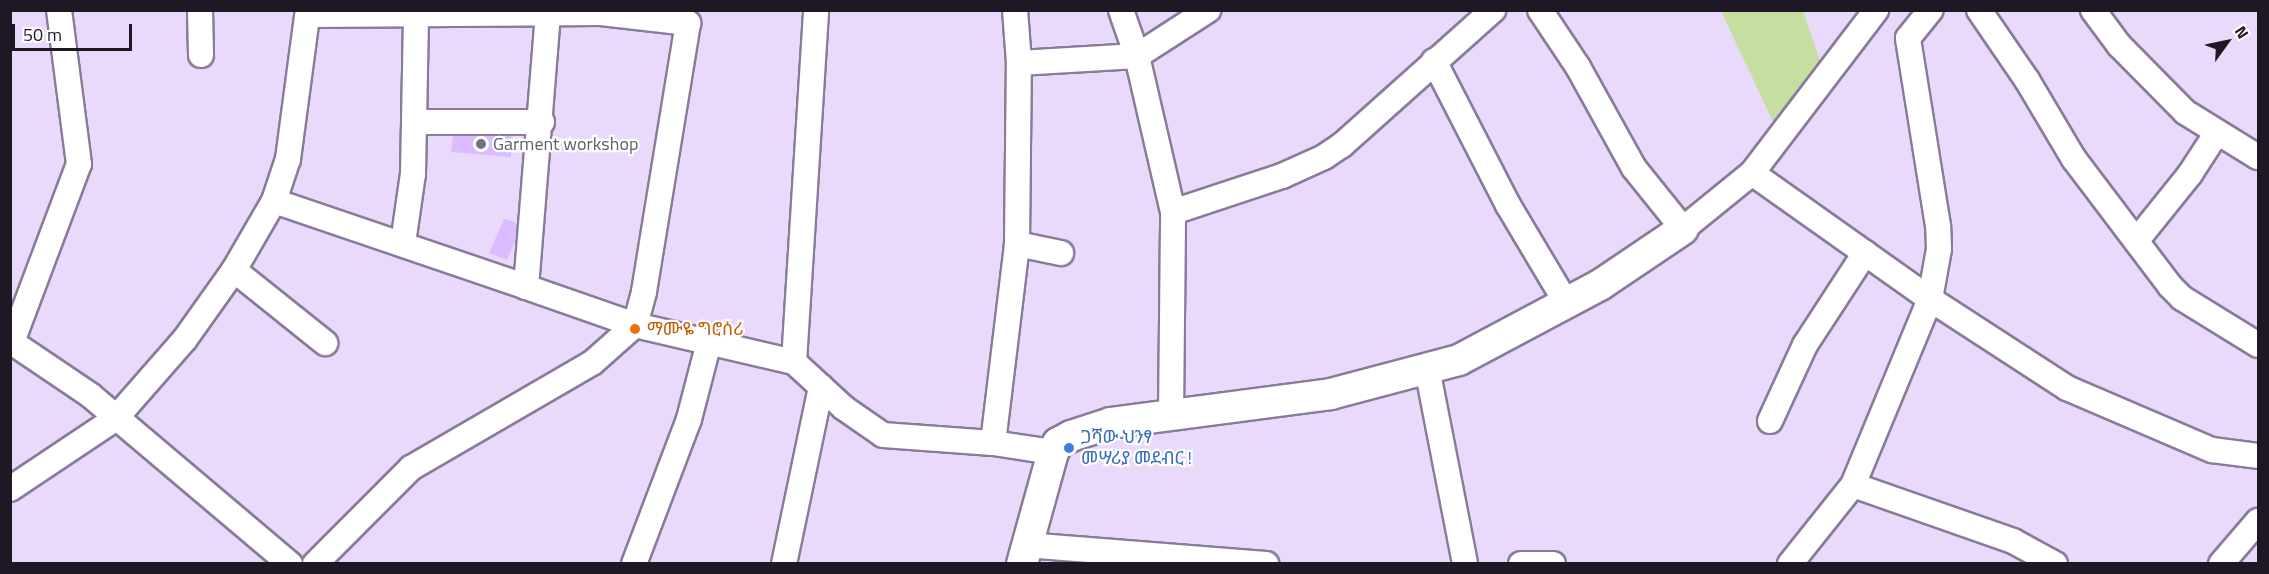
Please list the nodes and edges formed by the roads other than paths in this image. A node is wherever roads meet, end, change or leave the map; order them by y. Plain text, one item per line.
1 (59, 10) edge
2 (200, 10) edge
3 (816, 10) edge
4 (1015, 10) edge
5 (1121, 10) edge
6 (1208, 10) edge
7 (1493, 10) edge
8 (1540, 10) edge
9 (1875, 10) edge
10 (1930, 10) edge
11 (1979, 10) edge
12 (2093, 10) edge
13 (308, 13) edge
14 (548, 14) junction
15 (416, 16) junction
16 (690, 17) edge
17 (201, 55) dead end
18 (1137, 56) junction
19 (1434, 61) junction
20 (1019, 63) junction
21 (414, 122) junction
22 (542, 122) junction
23 (2216, 134) junction
24 (2258, 153) edge
25 (1752, 173) junction
26 (274, 201) junction
27 (1173, 212) junction
28 (1683, 229) junction
29 (2137, 240) junction
30 (404, 243) junction
31 (1017, 244) junction
32 (1061, 252) dead end
33 (1865, 253) junction
34 (234, 270) junction
35 (526, 287) junction
36 (1930, 299) junction
37 (1567, 304) junction
38 (635, 325) junction
39 (11, 341) edge
40 (709, 342) junction
41 (325, 343) dead end
42 (2259, 345) edge
43 (795, 362) junction
44 (1427, 368) junction
45 (821, 387) junction
46 (1171, 415) junction
47 (115, 419) junction
48 (1770, 421) dead end
49 (993, 443) junction
50 (1053, 452) junction
51 (2259, 456) edge
52 (1853, 485) junction
53 (10, 489) edge
54 (2259, 521) edge
55 (1024, 554) edge
56 (290, 564) edge
57 (315, 564) edge
58 (634, 564) edge
59 (784, 564) edge
60 (1266, 564) edge
61 (1465, 564) edge
62 (1521, 564) edge
63 (1553, 564) edge
64 (1790, 564) edge
65 (2055, 564) edge
66 (2221, 564) edge

1 - 39 street
2 - 17 street
3 - 43 street
4 - 20 street
5 - 18 street
6 - 18 street
7 - 19 street
8 - 28 street
9 - 25 street
10 - 36 street
11 - 29 street
12 - 23 street
13 - 15 street
13 - 26 street
14 - 15 street
14 - 16 street
14 - 22 street
15 - 21 street
16 - 38 street
18 - 20 street
18 - 27 street
19 - 27 street
19 - 37 street
20 - 31 street
21 - 22 street
21 - 30 street
22 - 35 street
23 - 24 street
23 - 29 street
25 - 28 street
25 - 33 street
26 - 30 street
26 - 34 street
27 - 46 street
28 - 37 main road
29 - 42 street
30 - 35 street
31 - 32 street
31 - 49 street
33 - 36 street
33 - 48 street
34 - 41 street
34 - 47 street
35 - 38 street
36 - 51 street
36 - 52 street
37 - 44 main road
38 - 40 street
38 - 57 street
39 - 47 street
40 - 43 street
40 - 58 street
43 - 45 street
44 - 46 main road
44 - 61 street
45 - 49 street
45 - 59 street
46 - 50 main road
47 - 53 street
47 - 56 street
49 - 50 street
50 - 55 main road
52 - 64 street
52 - 65 street
54 - 66 street
55 - 60 street
62 - 63 street

